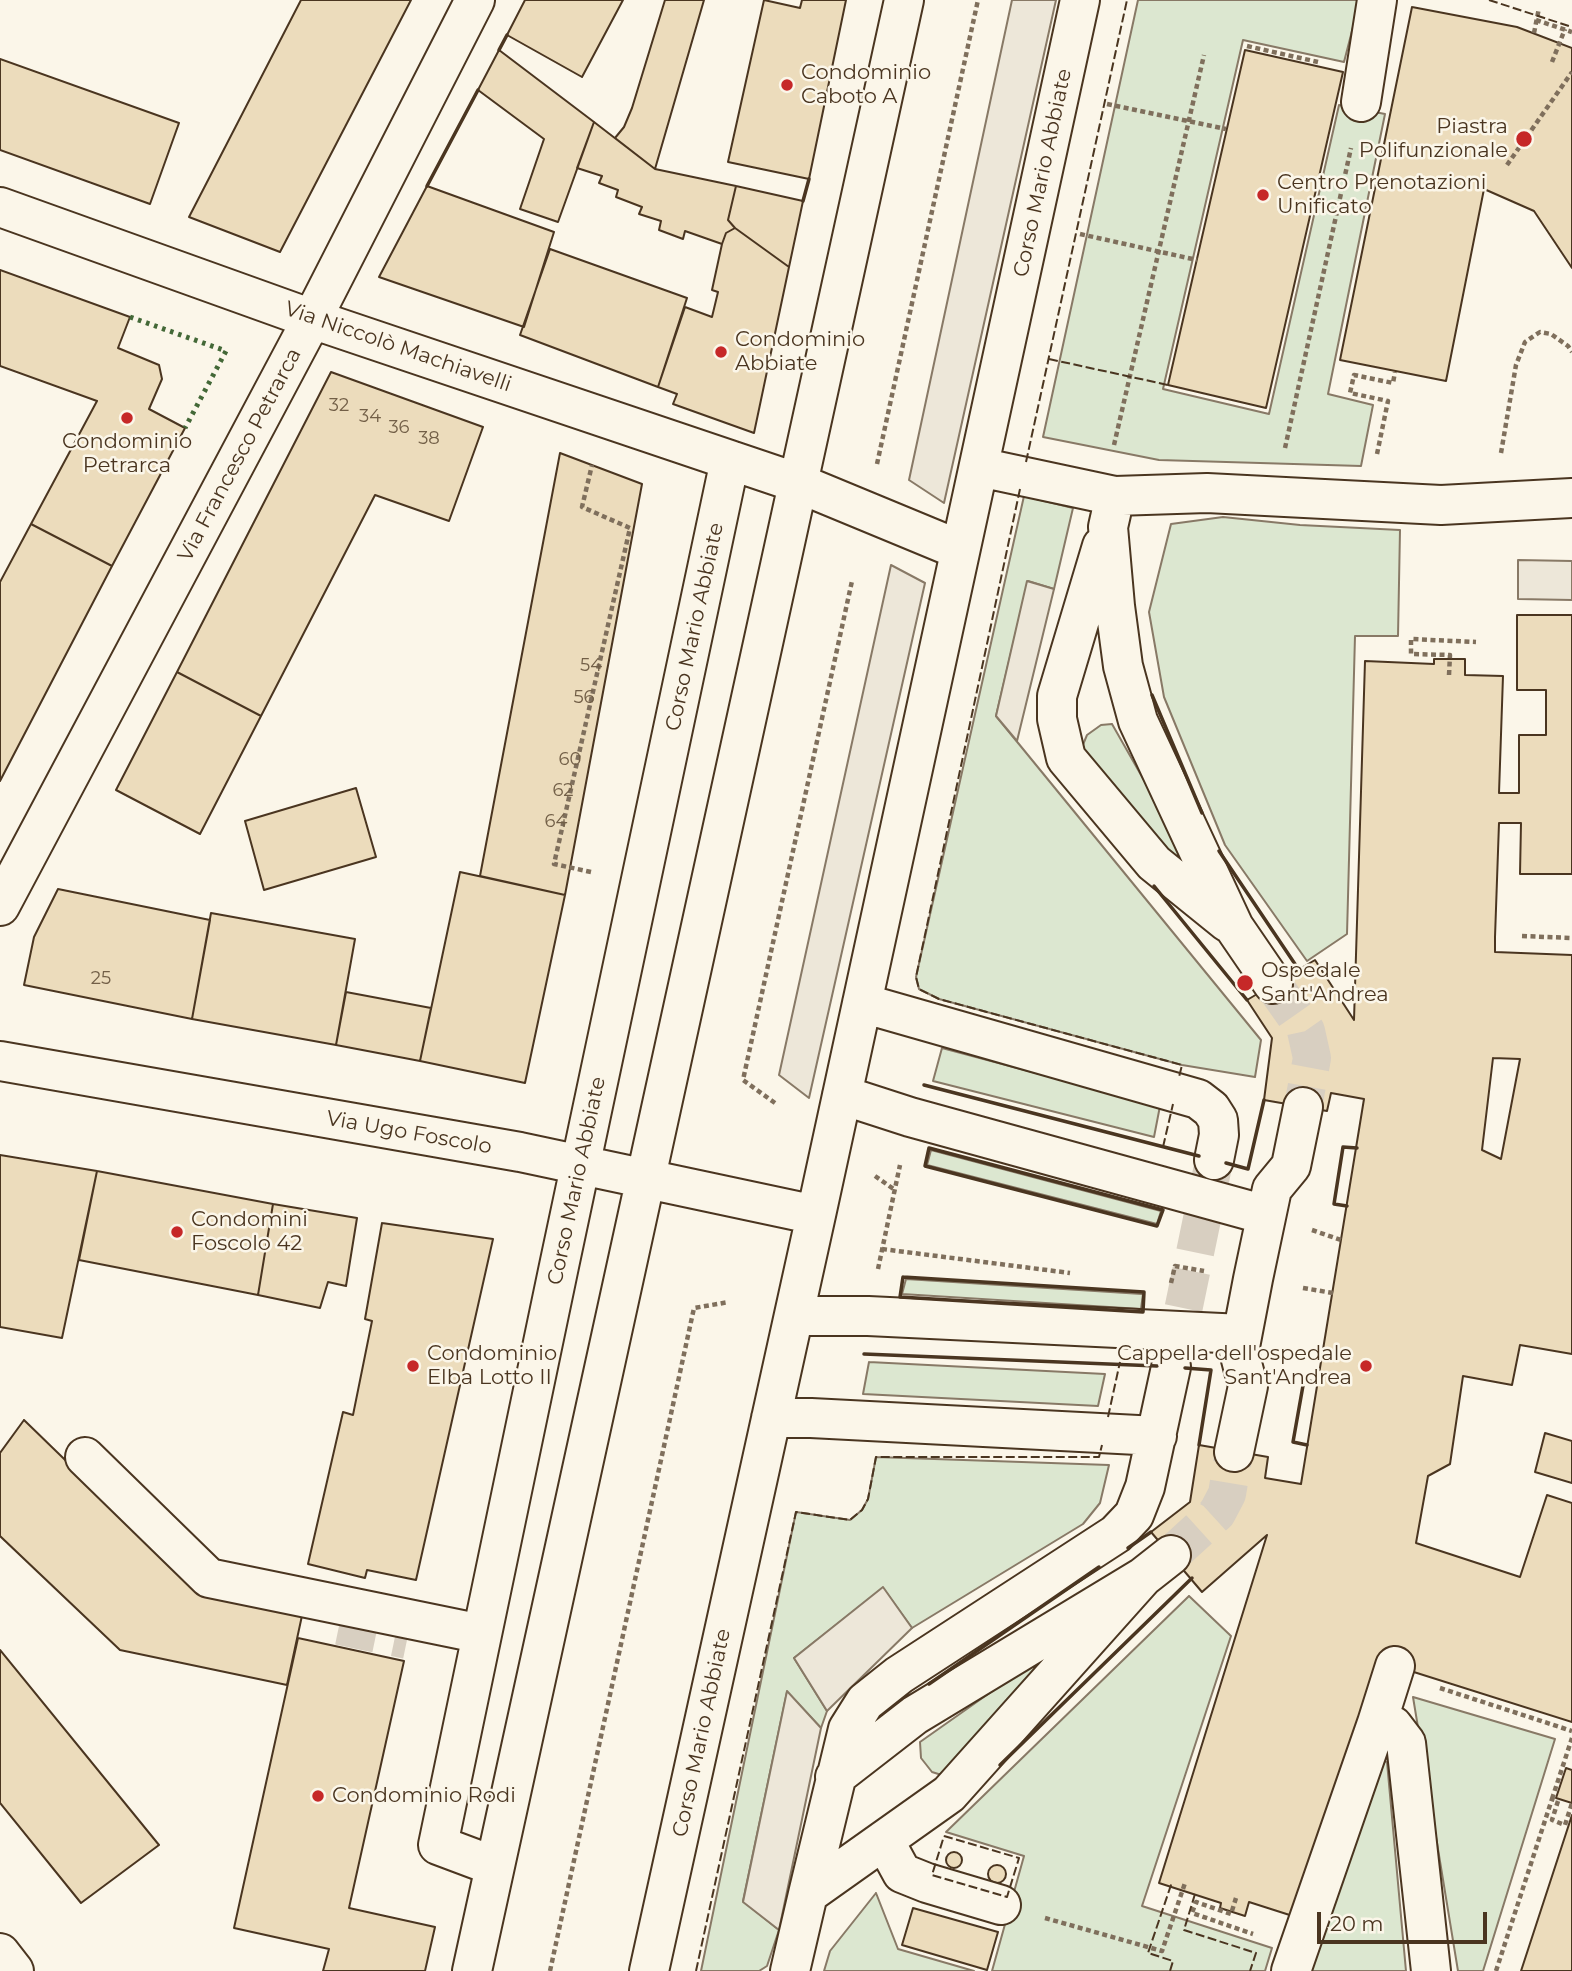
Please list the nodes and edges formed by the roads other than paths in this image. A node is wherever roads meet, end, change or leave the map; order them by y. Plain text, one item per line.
1 (475, 0) edge
2 (904, 0) edge
3 (1080, 0) edge
4 (1377, 0) edge
5 (1361, 102) road end
6 (0, 207) edge
7 (312, 319) junction
8 (730, 460) junction
9 (978, 467) junction
10 (798, 483) junction
11 (1572, 498) edge
12 (1109, 506) junction
13 (960, 550) junction
14 (0, 906) edge
15 (1234, 927) junction
16 (1273, 984) tunnel mouth
17 (862, 1003) junction
18 (0, 1062) edge
19 (842, 1096) junction
20 (1303, 1107) tunnel mouth
21 (1214, 1160) tunnel mouth
22 (580, 1164) junction
23 (645, 1178) junction
24 (816, 1215) junction
25 (1266, 1215) junction
26 (794, 1316) junction
27 (1242, 1334) junction
28 (1171, 1367) tunnel mouth
29 (771, 1418) junction
30 (1157, 1436) junction
31 (1234, 1451) tunnel mouth
32 (85, 1457) dead end
33 (408, 1640) tunnel mouth
34 (480, 1644) junction
35 (1394, 1670) road end
36 (1377, 1723) junction
37 (835, 1777) junction
38 (884, 1840) junction
39 (494, 1866) junction
40 (808, 1894) junction
41 (1001, 1905) road end
42 (0, 1953) edge
43 (14, 1971) edge
44 (472, 1971) edge
45 (649, 1971) edge
46 (790, 1971) edge
47 (1291, 1971) edge
48 (1431, 1971) edge

1 - 7 street, Via Francesco Petrarca
2 - 10 street
3 - 9 street, Corso Mario Abbiate
4 - 5 street
6 - 7 street, Via Niccolò Machiavelli
7 - 8 street, Via Niccolò Machiavelli
7 - 14 street, Via Francesco Petrarca
8 - 10 street, Via Niccolò Machiavelli
8 - 22 street, Corso Mario Abbiate
9 - 12 street
9 - 13 street, Corso Mario Abbiate
10 - 13 street
10 - 23 street
11 - 12 street
12 - 15 street
12 - 15 street
13 - 17 street, Corso Mario Abbiate
15 - 16 street
17 - 19 street, Corso Mario Abbiate
17 - 21 street
18 - 22 street, Via Ugo Foscolo
19 - 24 street, Corso Mario Abbiate
19 - 25 street
20 - 25 street
22 - 23 street, Via Ugo Foscolo
22 - 34 street, Corso Mario Abbiate
23 - 24 street, Via Ugo Foscolo
23 - 39 street
24 - 26 street, Corso Mario Abbiate
25 - 27 street
26 - 27 street
26 - 29 street, Corso Mario Abbiate
27 - 31 street
28 - 30 street
29 - 30 street
29 - 45 street, Corso Mario Abbiate
30 - 37 street
32 - 34 street
33 - 34 street
34 - 39 street, Corso Mario Abbiate
35 - 36 street
36 - 47 street
36 - 48 street
37 - 38 street
37 - 40 street
38 - 40 street
38 - 41 street
39 - 44 street
40 - 46 street
42 - 43 street

